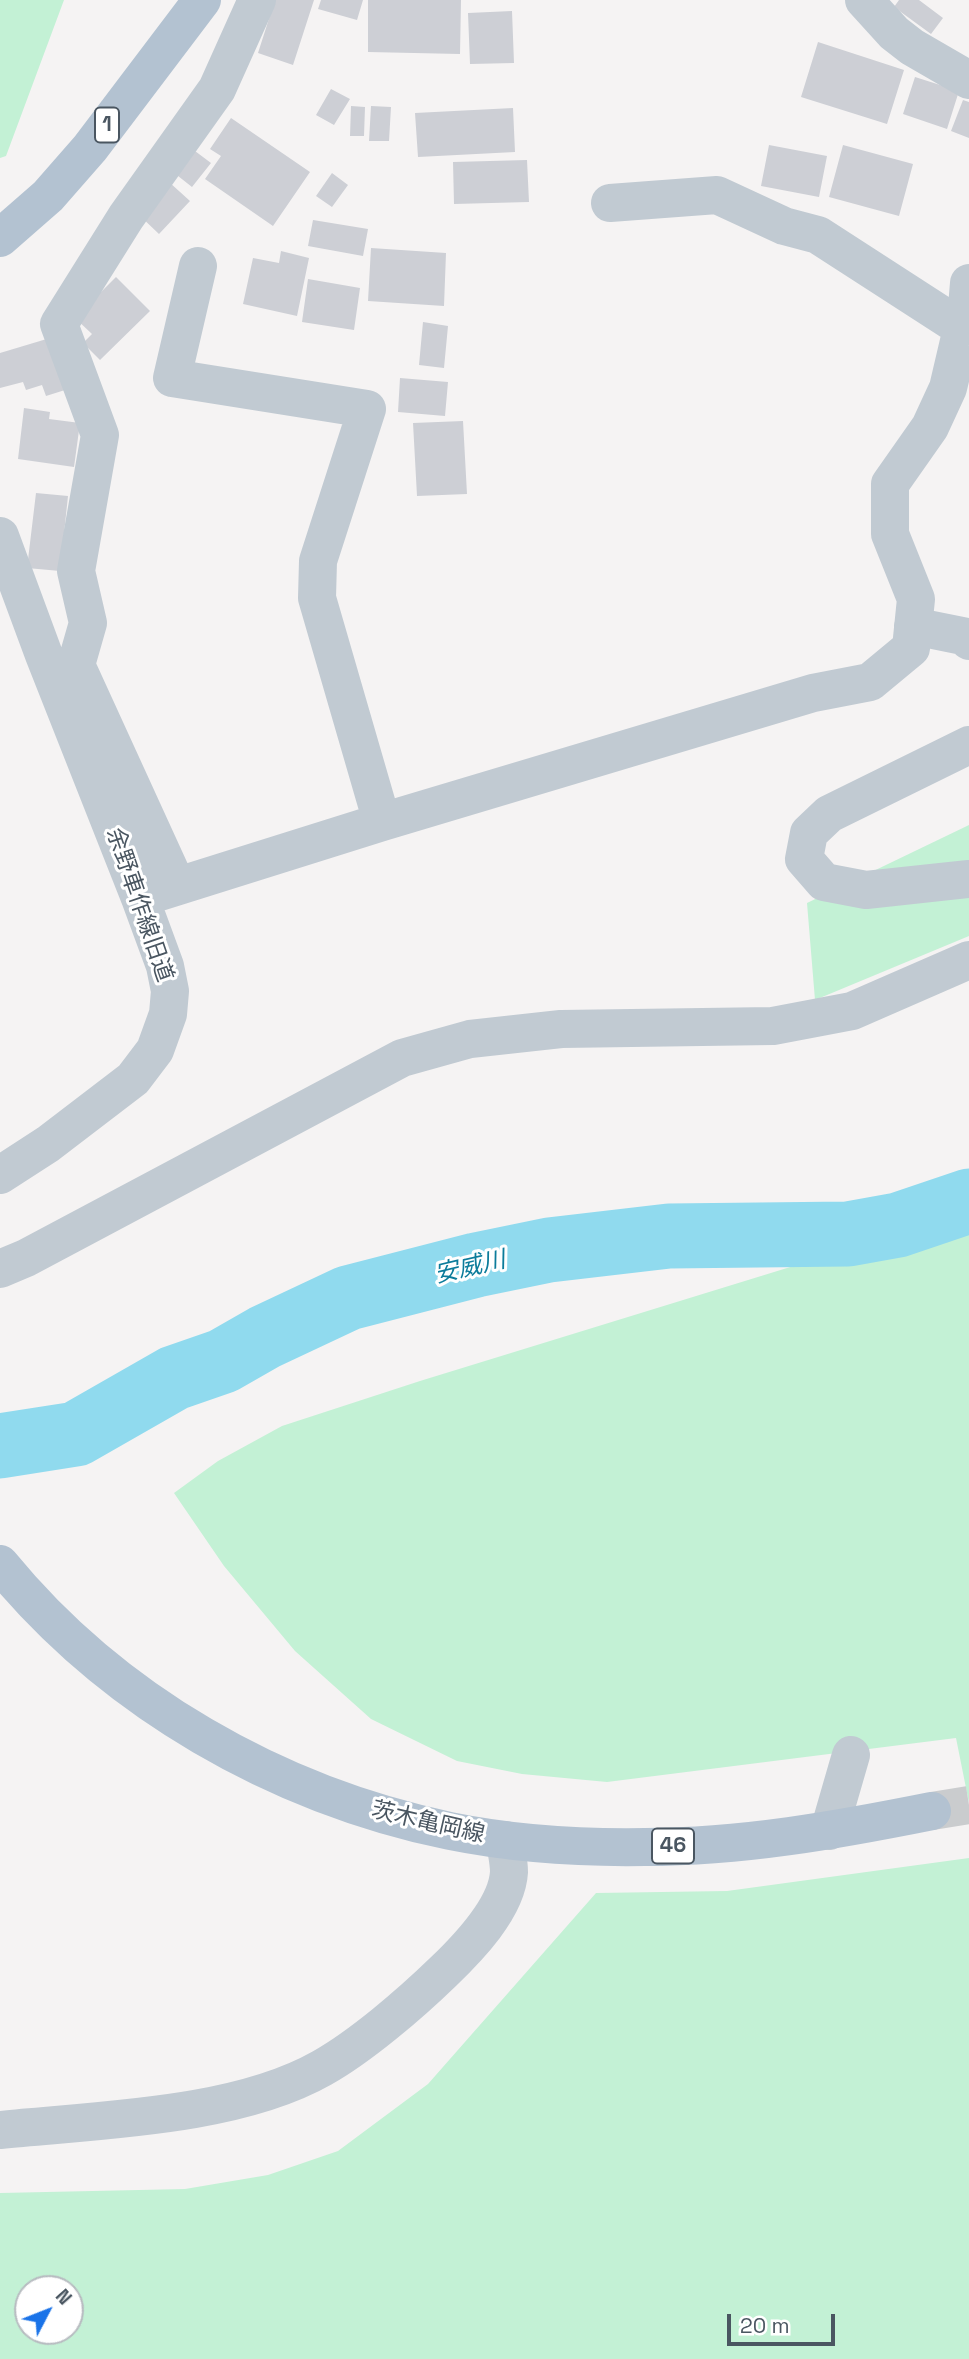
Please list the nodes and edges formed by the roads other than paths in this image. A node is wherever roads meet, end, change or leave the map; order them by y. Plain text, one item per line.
1 (202, 0) edge
2 (257, 0) edge
3 (864, 0) edge
4 (969, 80) edge
5 (610, 203) dead end
6 (0, 238) edge
7 (198, 266) dead end
8 (969, 284) edge
9 (962, 328) junction
10 (0, 536) edge
11 (0, 613) edge
12 (912, 626) junction
13 (969, 640) edge
14 (44, 655) junction
15 (969, 746) edge
16 (382, 822) junction
17 (969, 879) edge
18 (177, 886) junction
19 (140, 898) junction
20 (969, 960) edge
21 (0, 1175) edge
22 (0, 1269) edge
23 (0, 1564) edge
24 (851, 1755) dead end
25 (932, 1811) tunnel mouth
26 (829, 1831) junction
27 (505, 1840) junction
28 (0, 2130) edge

1 - 6 main road, 1
2 - 18 street
3 - 4 street
5 - 9 street
7 - 16 street
8 - 9 street
9 - 12 street
10 - 14 street, 余野車作線旧道
11 - 14 street, 余野車作線旧道
12 - 13 street
12 - 16 street
14 - 19 street, 余野車作線旧道
15 - 17 street
16 - 18 street
18 - 19 street
19 - 21 street, 余野車作線旧道
20 - 22 street
23 - 27 main road, 茨木亀岡線 / 46
24 - 26 street
25 - 26 main road, 茨木亀岡線 / 46
26 - 27 main road, 茨木亀岡線 / 46
27 - 28 street

